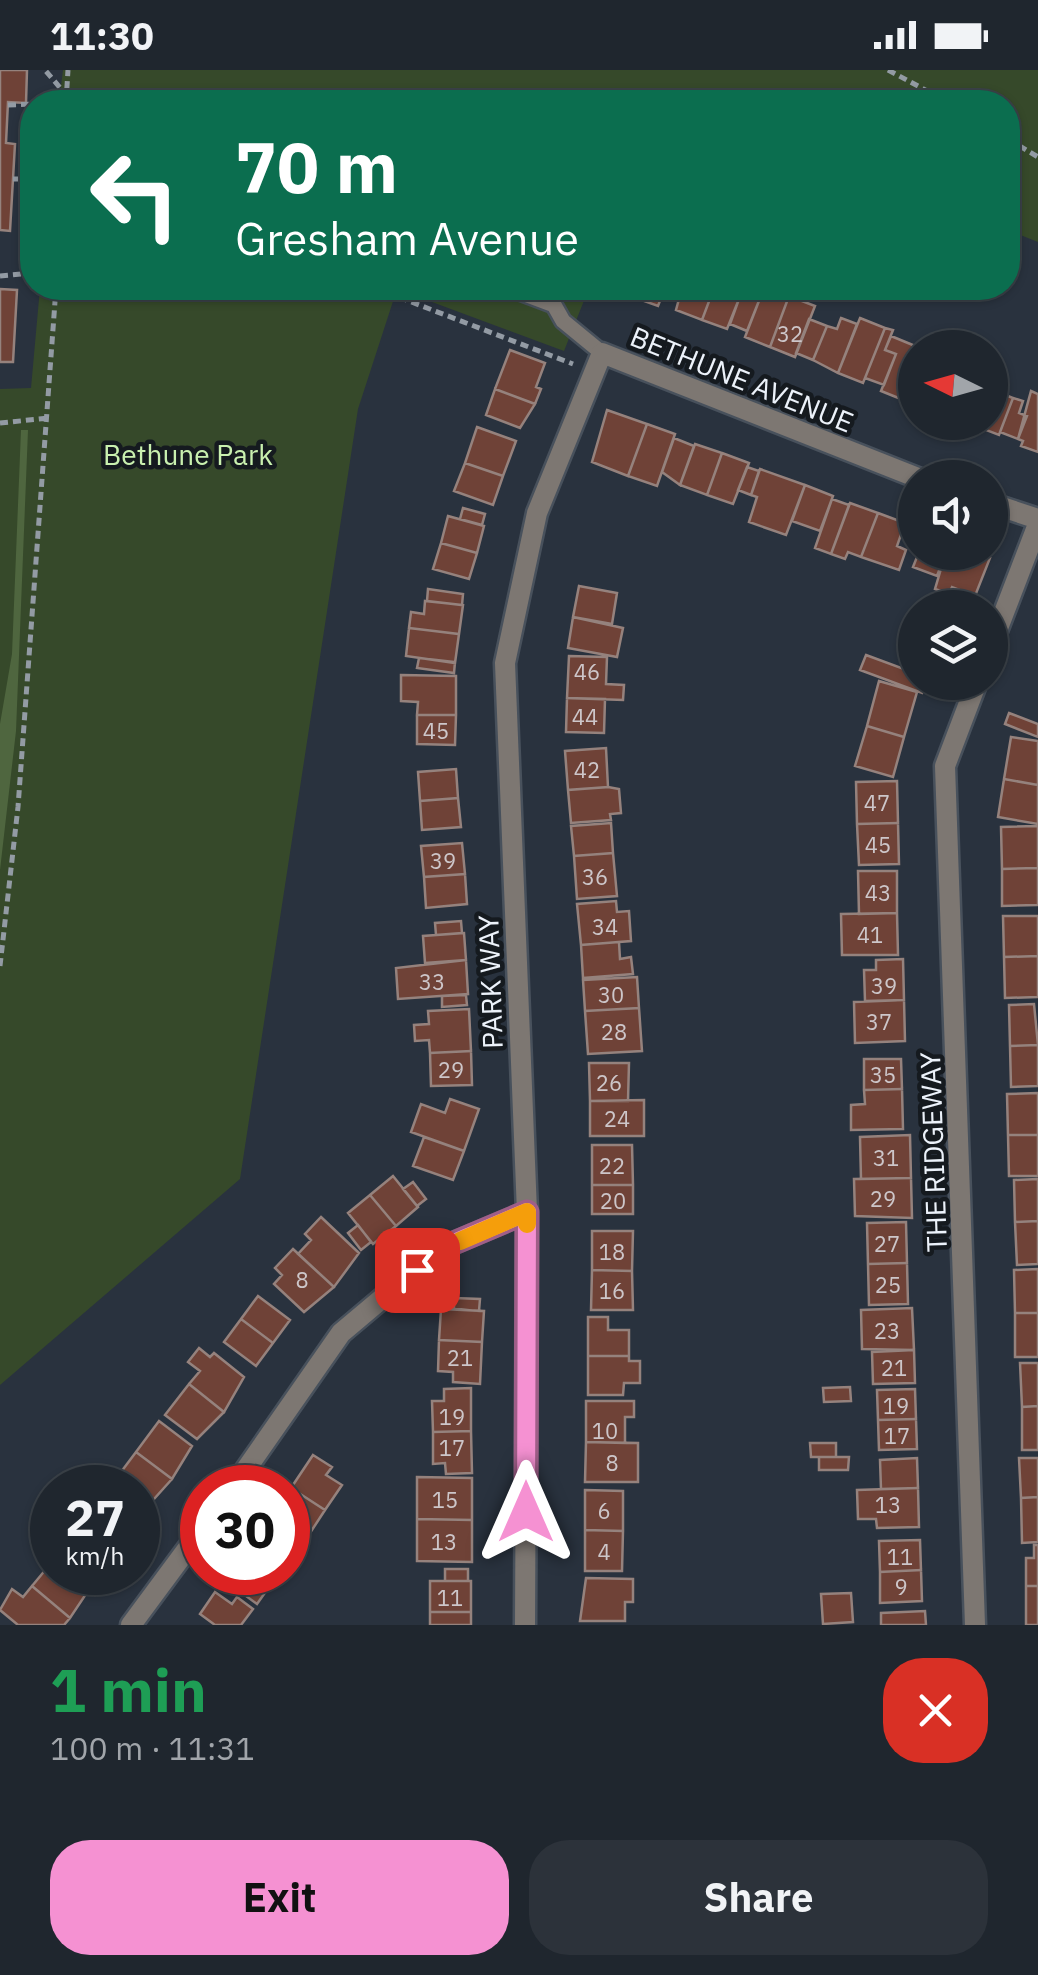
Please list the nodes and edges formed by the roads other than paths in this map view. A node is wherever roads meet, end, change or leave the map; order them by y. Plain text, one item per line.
1 (541, 300) edge
2 (556, 300) edge
3 (554, 305) junction
4 (598, 363) junction
5 (898, 471) edge
6 (1008, 510) edge
7 (1038, 522) edge
8 (1008, 601) edge
9 (970, 700) edge
10 (527, 1212) junction
11 (248, 1465) edge
12 (180, 1558) edge
13 (131, 1625) edge
14 (525, 1625) edge
15 (975, 1625) edge

1 - 3 lane
2 - 3 lane
3 - 4 lane
4 - 5 street, BETHUNE AVENUE
4 - 10 street, PARK WAY
6 - 7 street
7 - 8 street
9 - 15 street, THE RIDGEWAY
10 - 11 street
10 - 14 street, PARK WAY
12 - 13 street

